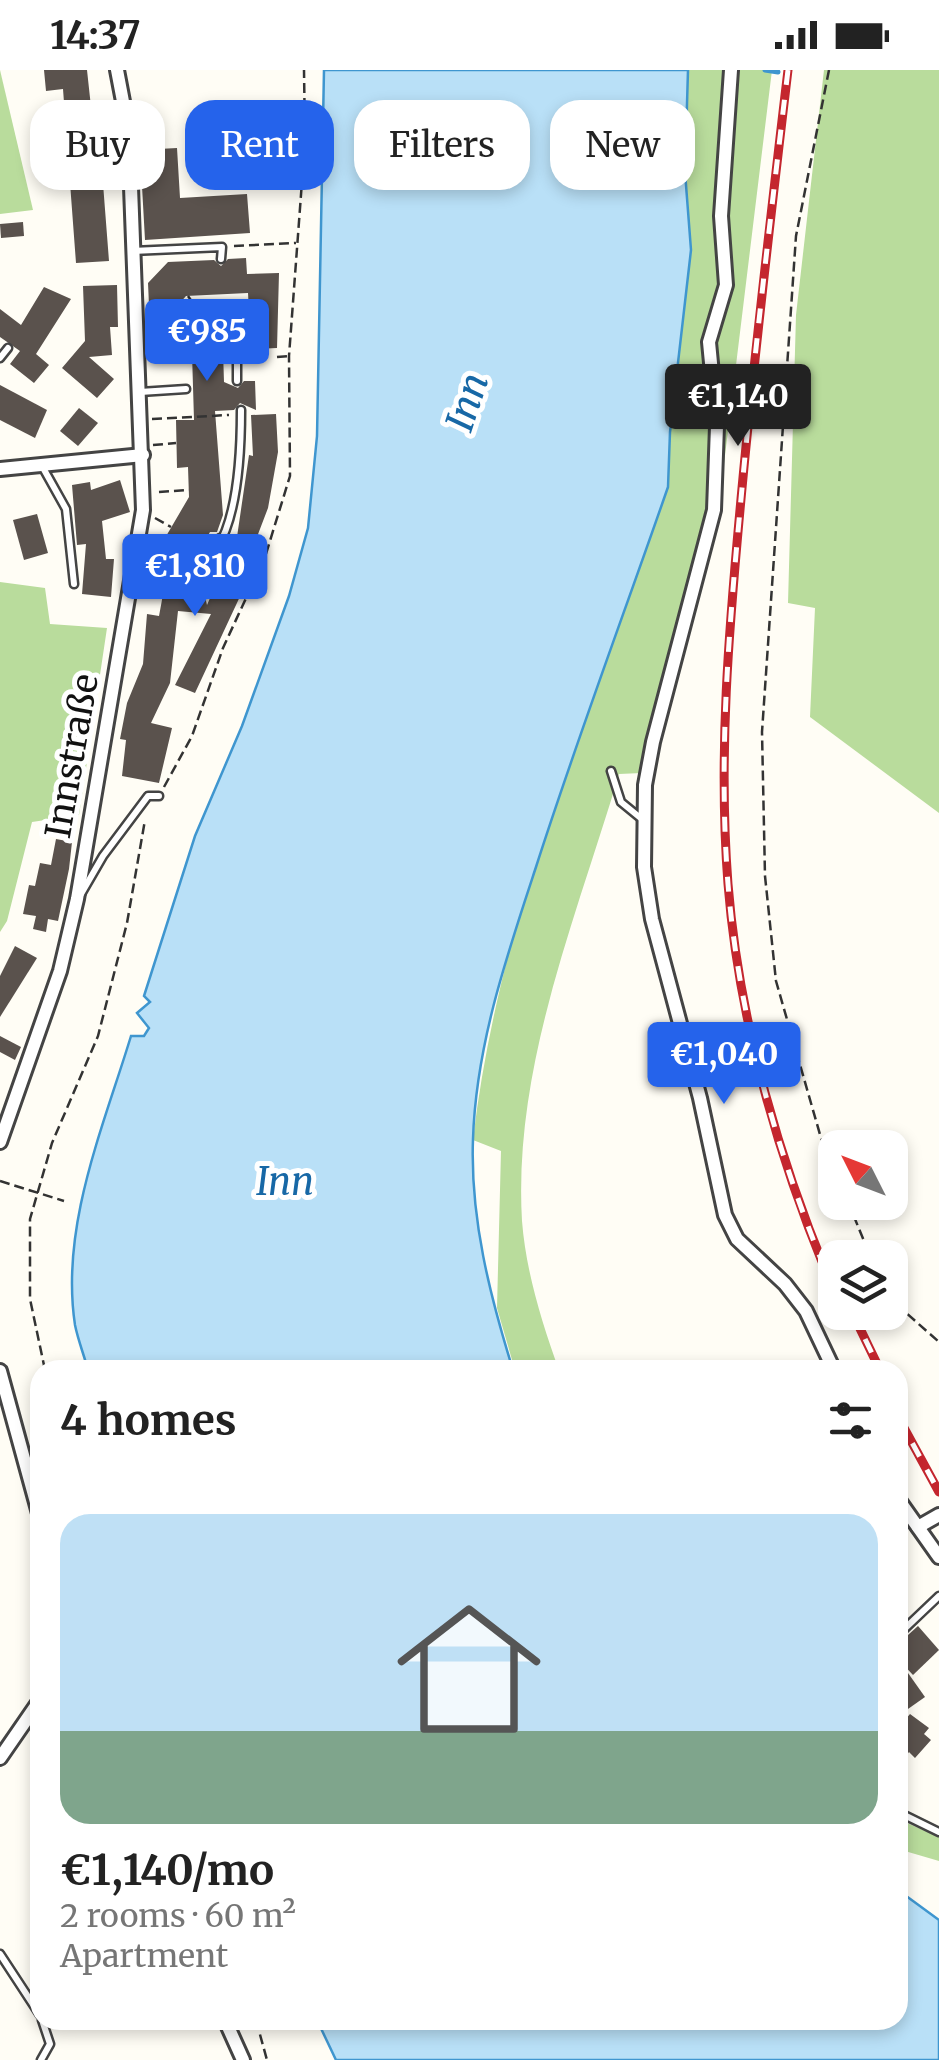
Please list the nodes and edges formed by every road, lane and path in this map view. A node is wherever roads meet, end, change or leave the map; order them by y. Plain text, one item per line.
1 (117, 70) edge
2 (304, 70) edge
3 (731, 70) edge
4 (829, 70) edge
5 (305, 100) edge
6 (302, 190) edge
7 (297, 243) junction
8 (222, 246) junction
9 (130, 251) junction
10 (221, 260) dead end
11 (188, 296) dead end
12 (248, 304) dead end
13 (196, 308) junction
14 (178, 310) dead end
15 (208, 317) junction
16 (153, 342) dead end
17 (8, 348) dead end
18 (198, 351) dead end
19 (237, 352) dead end
20 (290, 356) junction
21 (278, 357) dead end
22 (0, 358) edge
23 (154, 360) dead end
24 (238, 381) dead end
25 (186, 389) dead end
26 (139, 392) junction
27 (241, 412) joint
28 (140, 420) junction
29 (176, 444) dead end
30 (142, 450) junction
31 (41, 466) junction
32 (0, 469) edge
33 (188, 490) dead end
34 (143, 494) junction
35 (220, 538) junction
36 (238, 545) dead end
37 (253, 552) dead end
38 (265, 556) junction
39 (206, 562) junction
40 (219, 576) joint
41 (132, 578) junction
42 (74, 584) dead end
43 (251, 589) junction
44 (611, 772) dead end
45 (159, 796) junction
46 (644, 820) junction
47 (77, 899) junction
48 (819, 1130) edge
49 (0, 1142) edge
50 (0, 1182) edge
51 (36, 1191) junction
52 (64, 1202) dead end
53 (908, 1315) edge
54 (939, 1342) edge
55 (42, 1360) edge
56 (829, 1360) edge
57 (0, 1370) edge
58 (2, 1392) edge
59 (30, 1484) edge
60 (908, 1514) edge
61 (939, 1515) edge
62 (918, 1528) junction
63 (939, 1557) edge
64 (939, 1596) edge
65 (908, 1626) edge
66 (30, 1714) edge
67 (0, 1758) edge
68 (908, 1817) edge
69 (939, 1832) edge
70 (0, 1954) edge
71 (30, 2001) edge
72 (45, 2030) edge
73 (230, 2030) edge
74 (259, 2030) edge
75 (42, 2060) edge
76 (244, 2060) edge
77 (268, 2060) edge

1 - 9 street, Innstraße
2 - 5 path
3 - 46 street
4 - 48 path
6 - 7 path
7 - 8 path
7 - 20 path
8 - 9 lane
8 - 10 lane
9 - 26 street, Innstraße
11 - 13 path
12 - 15 path
13 - 14 path
13 - 15 path
15 - 18 path
16 - 23 path
17 - 22 lane
19 - 24 lane
20 - 21 path
20 - 38 path
25 - 26 lane
26 - 28 street, Innstraße
27 - 28 path
27 - 35 lane
28 - 30 street, Innstraße
29 - 30 path
30 - 31 street
30 - 34 street, Innstraße
31 - 32 street
31 - 42 lane
33 - 34 path
34 - 41 street, Innstraße
35 - 36 lane
35 - 39 lane
37 - 38 path
38 - 43 path
39 - 40 lane
39 - 41 lane
40 - 43 path
41 - 47 street, Innstraße
43 - 45 path
44 - 46 lane
45 - 47 lane
45 - 51 path
46 - 56 street
47 - 49 street, Innstraße
50 - 51 path
51 - 52 path
51 - 55 path
53 - 54 path
57 - 58 street
58 - 59 street
60 - 62 street
61 - 62 street
62 - 63 street
64 - 65 lane
66 - 67 street
68 - 69 lane
70 - 71 lane
72 - 75 lane
73 - 76 street
74 - 77 path

